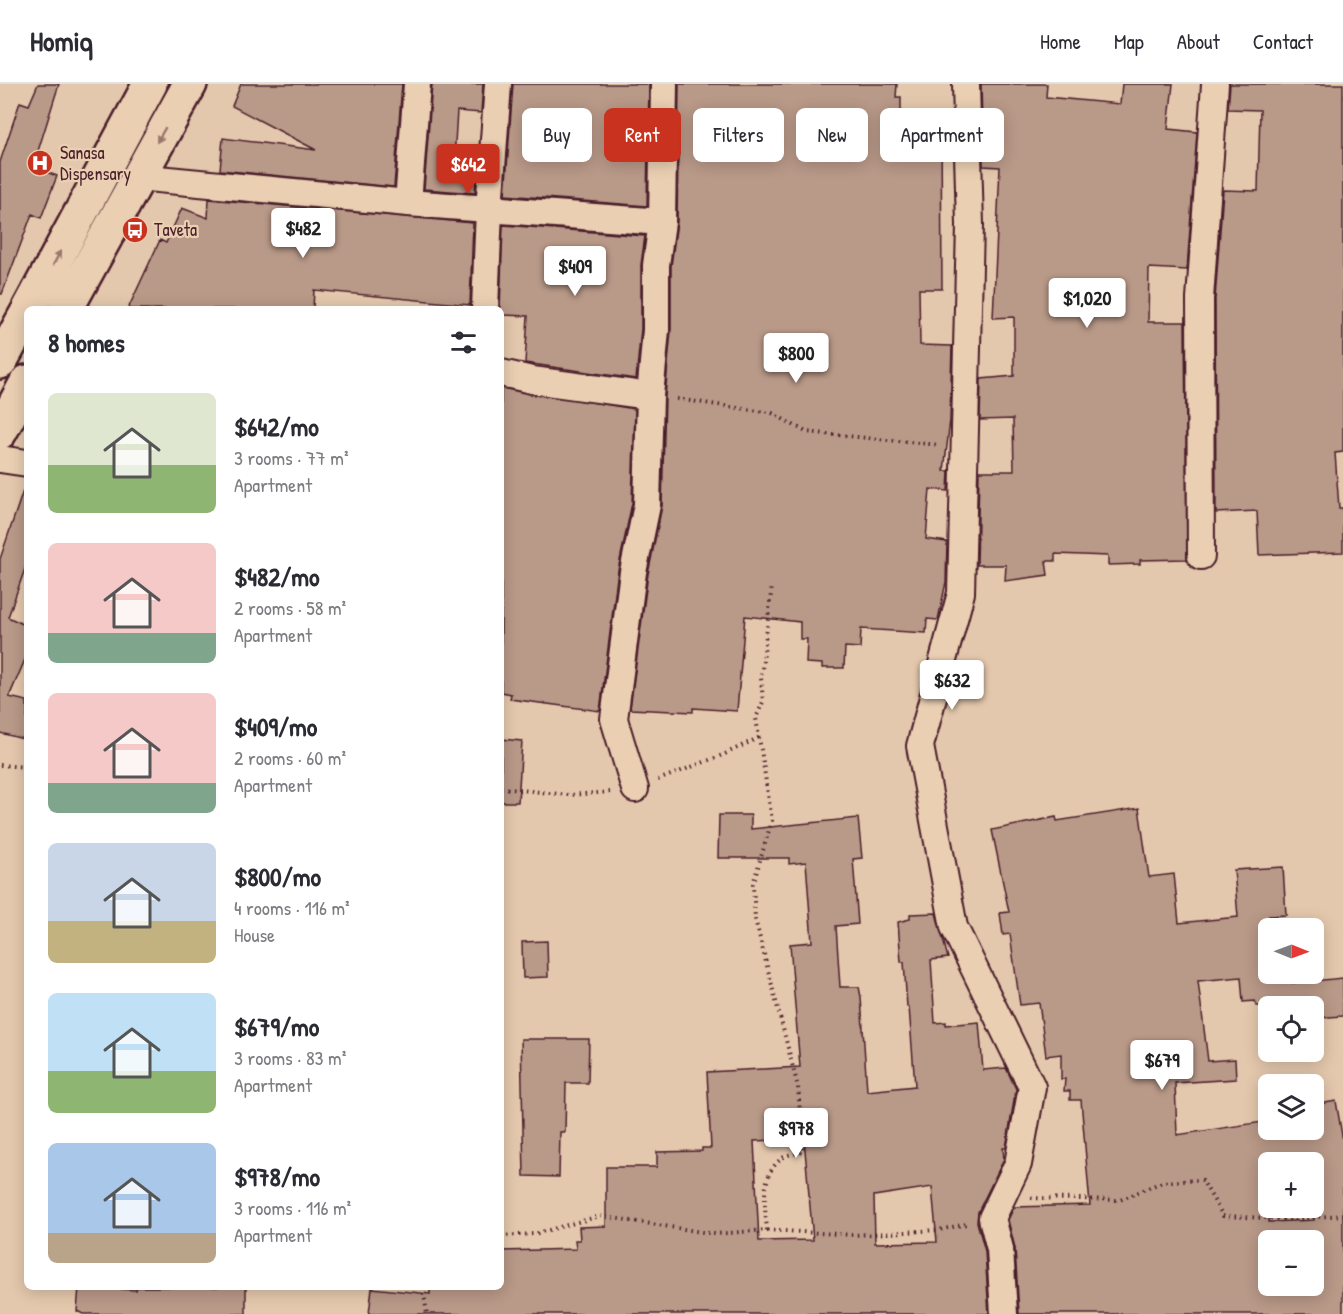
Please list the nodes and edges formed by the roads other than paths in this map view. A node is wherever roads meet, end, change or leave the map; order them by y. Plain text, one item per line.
1 (150, 84) edge
2 (189, 84) edge
3 (417, 84) edge
4 (498, 84) edge
5 (664, 84) edge
6 (966, 84) edge
7 (1215, 84) edge
8 (137, 177) junction
9 (408, 203) junction
10 (489, 209) junction
11 (662, 222) junction
12 (31, 306) edge
13 (68, 306) edge
14 (485, 306) edge
15 (24, 318) edge
16 (0, 362) edge
17 (504, 374) edge
18 (24, 388) edge
19 (650, 396) junction
20 (0, 432) edge
21 (0, 459) edge
22 (24, 463) edge
23 (1201, 556) dead end
24 (635, 789) dead end
25 (1004, 1314) edge

12 -> 1 main road
2 -> 8 main road
3 - 9 street
4 - 10 street
5 - 11 street
6 - 25 street
7 - 23 street
8 - 9 street
8 - 13 main road
9 - 10 street
10 - 11 street
10 - 14 street
11 - 19 street
15 - 16 main road
17 - 19 street
18 - 20 main road
19 - 24 street
21 - 22 street

